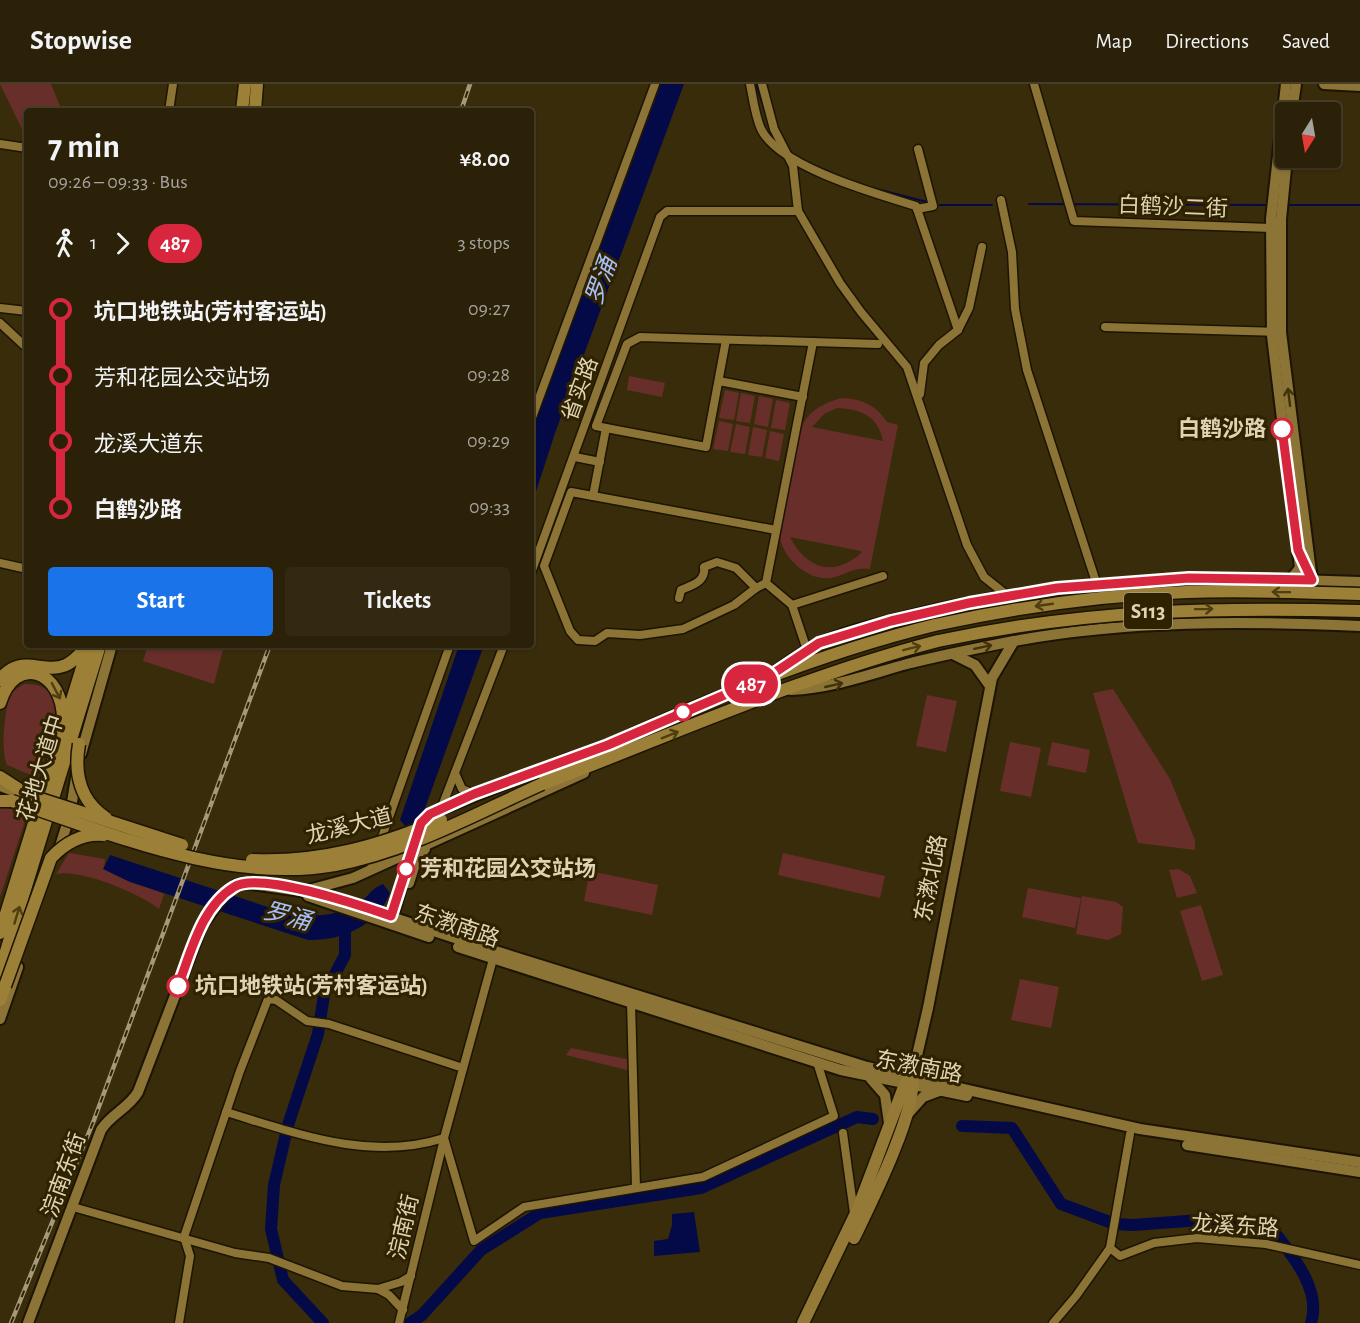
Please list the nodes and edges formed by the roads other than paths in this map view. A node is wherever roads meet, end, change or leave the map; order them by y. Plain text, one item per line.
1 (173, 84) edge
2 (245, 84) edge
3 (257, 84) edge
4 (655, 84) edge
5 (750, 84) edge
6 (762, 84) edge
7 (1034, 84) edge
8 (1286, 84) edge
9 (1296, 84) edge
10 (1324, 84) edge
11 (1360, 86) edge
12 (1294, 102) edge
13 (169, 108) edge
14 (242, 108) edge
15 (255, 108) edge
16 (0, 144) edge
17 (24, 148) edge
18 (918, 149) dead end
19 (789, 158) junction
20 (1284, 168) edge
21 (1279, 187) junction
22 (1001, 200) dead end
23 (917, 209) junction
24 (798, 211) junction
25 (1274, 222) junction
26 (982, 247) dead end
27 (0, 308) edge
28 (24, 311) edge
29 (0, 323) edge
30 (1105, 327) dead end
31 (958, 330) junction
32 (1276, 332) junction
33 (726, 340) junction
34 (813, 342) junction
35 (878, 344) dead end
36 (24, 345) edge
37 (719, 381) junction
38 (803, 397) junction
39 (919, 398) junction
40 (534, 412) edge
41 (606, 428) junction
42 (575, 457) junction
43 (600, 462) junction
44 (593, 496) junction
45 (776, 530) junction
46 (1298, 550) junction
47 (1310, 559) junction
48 (0, 563) edge
49 (534, 565) edge
50 (24, 568) edge
51 (883, 576) dead end
52 (1291, 579) junction
53 (1312, 580) junction
54 (1332, 581) junction
55 (1360, 582) edge
56 (766, 583) junction
57 (1097, 585) junction
58 (756, 588) junction
59 (1063, 588) junction
60 (1360, 594) edge
61 (1008, 596) junction
62 (679, 598) dead end
63 (792, 605) junction
64 (1360, 611) edge
65 (1313, 624) junction
66 (1360, 626) edge
67 (1072, 633) junction
68 (1014, 641) junction
69 (85, 648) edge
70 (87, 648) edge
71 (99, 648) edge
72 (105, 648) edge
73 (111, 648) edge
74 (449, 648) edge
75 (503, 648) edge
76 (807, 650) junction
77 (952, 654) junction
78 (771, 675) junction
79 (0, 680) edge
80 (990, 686) junction
81 (776, 691) junction
82 (0, 703) edge
83 (63, 731) junction
84 (608, 745) junction
85 (616, 757) junction
86 (455, 773) junction
87 (0, 777) edge
88 (540, 781) junction
89 (0, 786) edge
90 (474, 794) junction
91 (28, 795) junction
92 (4, 799) edge
93 (439, 810) junction
94 (127, 834) junction
95 (427, 846) junction
96 (411, 853) junction
97 (370, 871) junction
98 (19, 876) junction
99 (297, 890) junction
100 (0, 903) edge
101 (387, 918) junction
102 (0, 933) edge
103 (493, 959) junction
104 (0, 971) edge
105 (0, 1000) edge
106 (631, 1002) junction
107 (0, 1019) edge
108 (817, 1062) junction
109 (463, 1068) junction
110 (868, 1077) junction
111 (910, 1082) junction
112 (941, 1091) junction
113 (226, 1112) junction
114 (905, 1118) junction
115 (890, 1128) junction
116 (843, 1133) dead end
117 (1130, 1134) junction
118 (444, 1138) junction
119 (1360, 1162) edge
120 (1360, 1172) edge
121 (636, 1188) junction
122 (73, 1207) junction
123 (855, 1217) junction
124 (184, 1237) junction
125 (1110, 1248) junction
126 (1360, 1265) edge
127 (411, 1276) junction
128 (378, 1289) junction
129 (403, 1310) junction
130 (28, 1323) edge
131 (179, 1323) edge
132 (399, 1323) edge
133 (803, 1323) edge
134 (812, 1323) edge
135 (1053, 1323) edge

1 - 13 street
2 - 14 main road
3 - 15 main road
4 - 40 street
5 - 19 street
6 - 19 street
7 - 25 street, 白鹤沙二街
8 - 21 street
9 - 12 street
10 - 11 street
16 - 17 street
18 - 23 street
19 - 23 street
19 - 24 street
20 - 21 street
21 - 25 street
22 - 57 street
23 - 31 street
24 - 39 street
24 - 42 street, 省实路
25 - 32 street
26 - 31 street
27 - 28 street
29 - 36 street
30 - 32 street
31 - 39 street
32 - 46 street
47 -> 32 street
33 - 34 street
33 - 37 street
33 - 41 street
34 - 35 street
34 - 38 street
37 - 38 street
37 - 41 street
38 - 45 street
39 - 61 street
41 - 43 street
42 - 43 street
42 - 49 street, 省实路
43 - 44 street
44 - 45 street
44 - 58 street
45 - 56 street
46 - 52 street
46 - 53 street
47 - 53 street
47 - 54 street
48 - 50 street
51 - 63 street
52 - 53 street
52 - 57 street
53 - 54 street
53 - 65 street
54 - 55 street
56 - 58 street
56 - 63 street
57 - 59 street
58 - 62 street
59 - 61 street
59 - 67 street
60 -> 78 main road, 龙溪大道 / S113, bridge
61 - 76 street
63 - 76 street
81 -> 64 main road, 龙溪大道 / S113, bridge
65 - 66 street
65 - 67 street
67 - 68 street
77 -> 68 street
68 - 80 street, 东漖北路
69 - 79 main road
70 - 83 main road, 花地大道中
104 -> 71 main road, 花地大道中
72 - 94 main road, bridge
73 - 107 street
74 - 97 street
75 - 86 street
76 - 78 street
77 - 80 street
81 -> 77 street
78 - 84 main road, 龙溪大道 / S113
80 - 111 street, 东漖北路
85 -> 81 main road, 龙溪大道 / S113
82 -> 83 main road
83 - 98 main road, 花地大道中
84 - 88 main road, 龙溪大道 / S113
84 - 90 street
85 - 88 main road, 龙溪大道 / S113
85 - 95 street
86 - 90 street
86 - 93 street
87 - 91 main road
88 - 94 main road, 龙溪大道, bridge
89 - 91 street, 龙溪大道
90 - 93 street
91 - 94 main road, 龙溪大道, bridge
92 - 94 main road, 龙溪大道, bridge
93 - 95 street
93 - 96 street
94 - 105 main road, bridge
95 - 96 street
95 - 101 street
96 - 97 street
96 - 101 street
97 - 99 street
98 - 100 main road
98 - 102 main road, 花地大道中
99 - 101 street, 东漖南路
99 - 122 street, 浣南东街
101 - 103 street, 东漖南路
101 - 111 street, 东漖南路
103 - 106 street, 东漖南路
103 - 109 street, 浣南街
106 - 108 street, 东漖南路
106 - 121 street
108 - 110 street, 东漖南路
108 - 121 street
109 - 113 street
109 - 118 street, 浣南街
110 - 111 street, 东漖南路
110 - 115 street
111 - 112 street, 东漖南路
111 - 114 main road, 东漖北路
111 - 115 main road, 东漖北路
111 - 119 street, 东漖南路
112 - 114 street
112 - 117 street, 东漖南路
113 - 118 street
113 - 124 street
114 - 134 main road, 东漖北路
115 - 123 main road, 东漖北路
116 - 123 street
117 - 120 street, 东漖南路
117 - 125 street
118 - 121 street
118 - 127 street, 浣南街
122 - 124 street
122 - 130 street, 浣南东街
123 - 133 main road, 东漖北路
124 - 128 street
124 - 131 street
125 - 126 street, 龙溪东路
125 - 135 street
127 - 128 street
127 - 129 street, 浣南街
128 - 129 street
129 - 132 street, 浣南街

